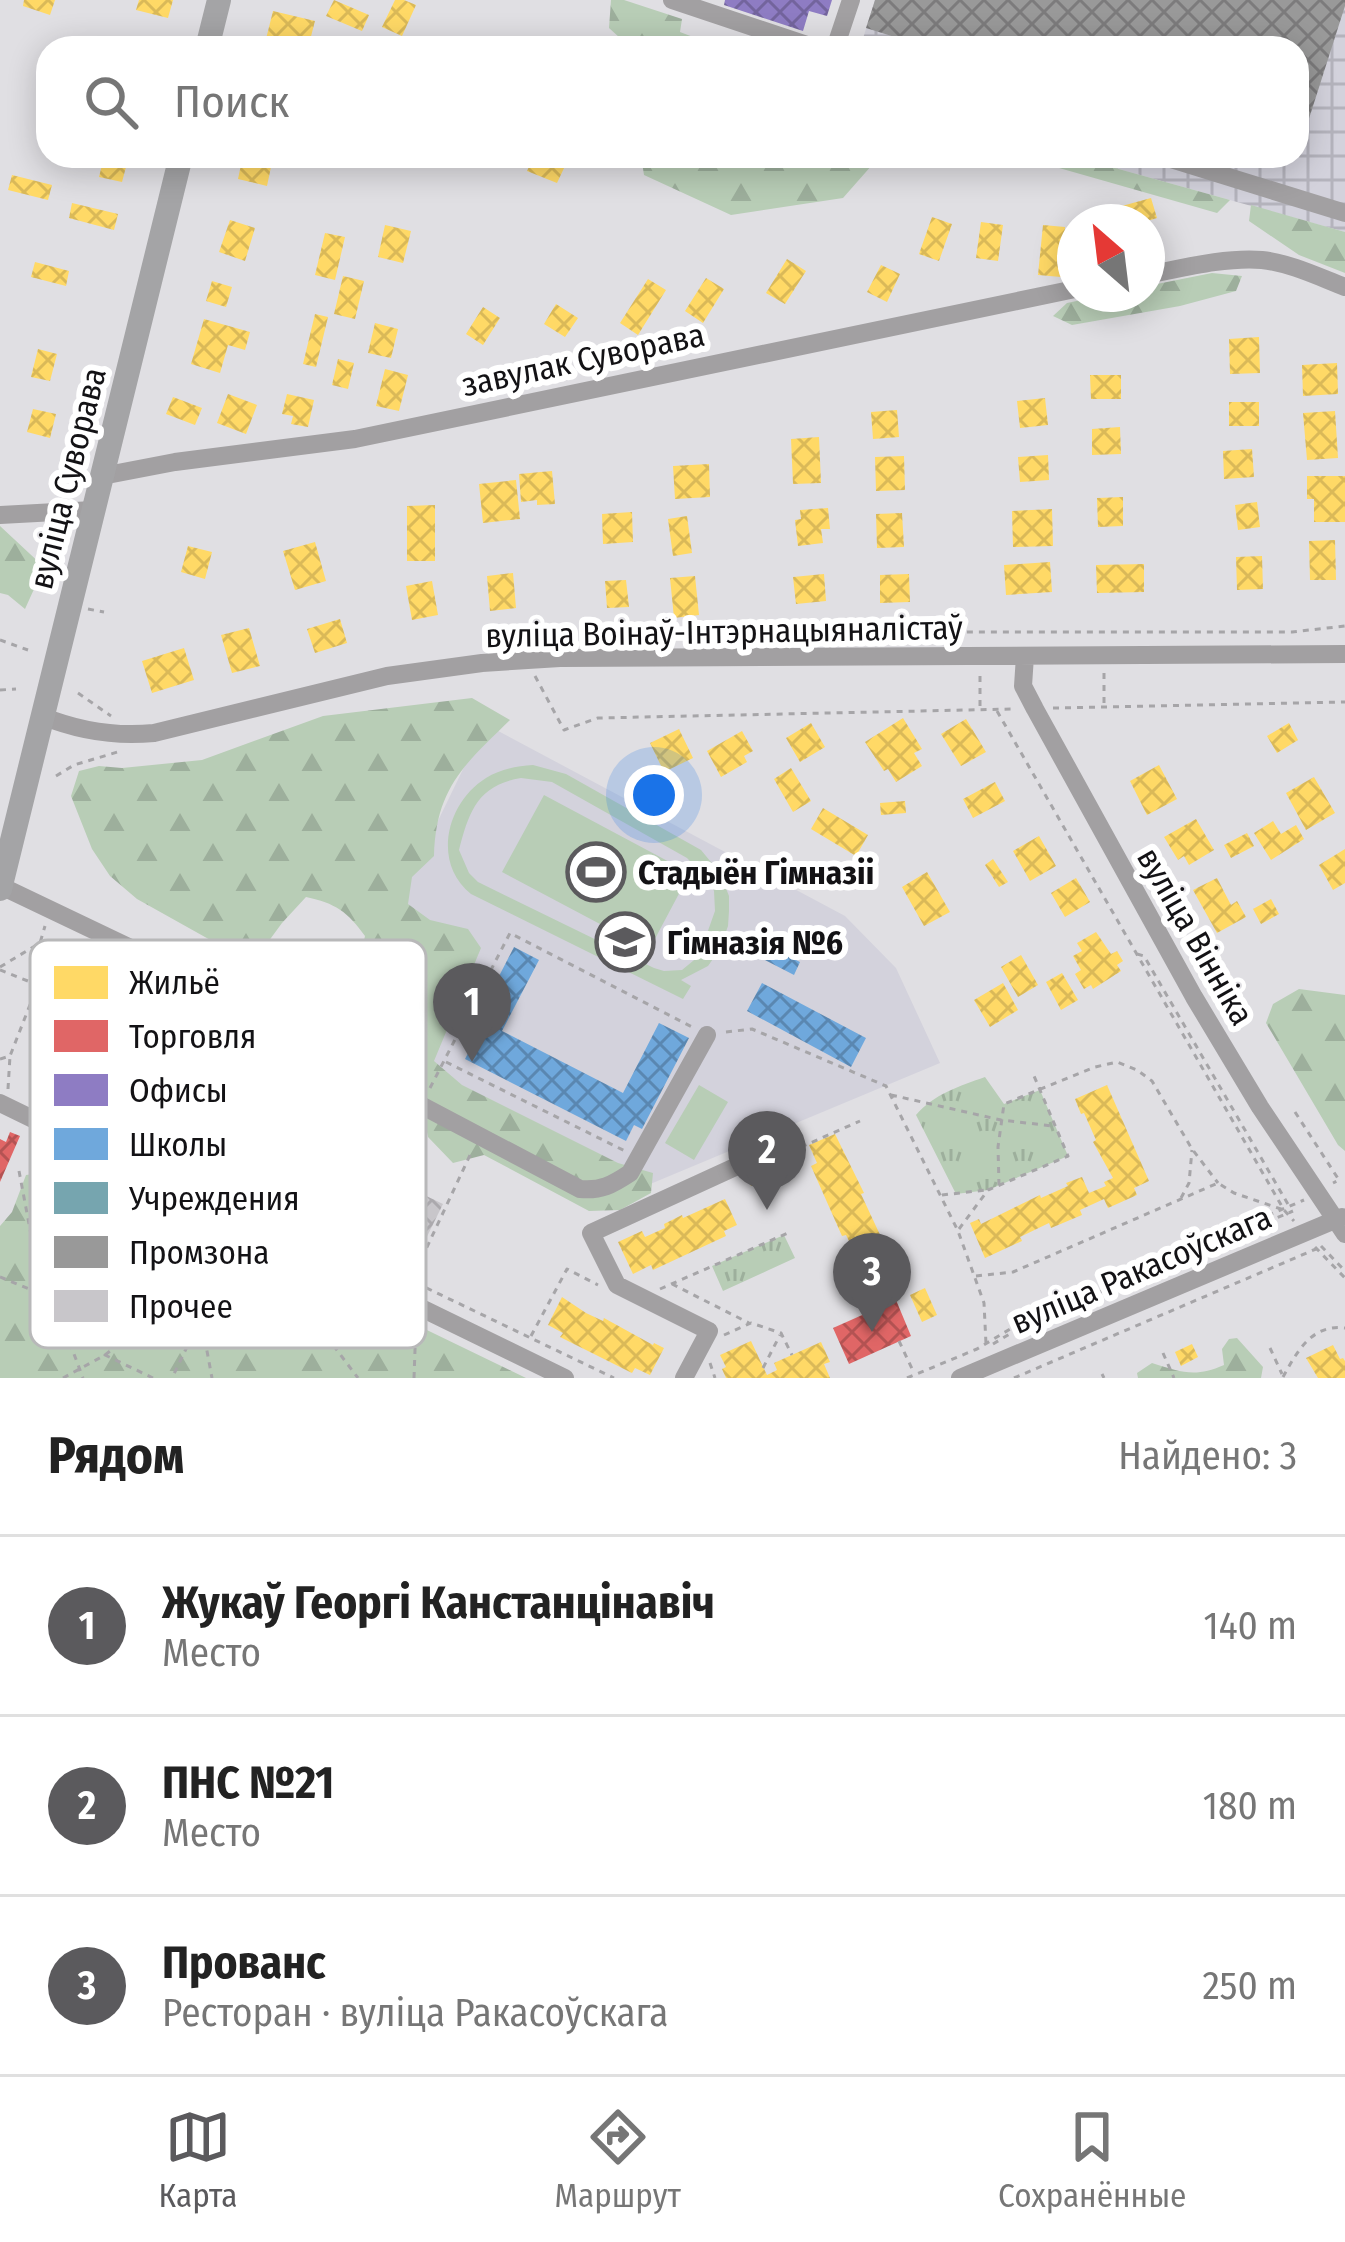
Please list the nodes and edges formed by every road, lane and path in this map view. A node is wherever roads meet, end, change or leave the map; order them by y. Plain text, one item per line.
1 (219, 0) edge
2 (672, 0) edge
3 (851, 0) edge
4 (210, 36) edge
5 (780, 36) edge
6 (840, 36) edge
7 (178, 168) edge
8 (1201, 168) edge
9 (1345, 213) edge
10 (1165, 271) edge
11 (1345, 286) edge
12 (1057, 294) edge
13 (102, 476) junction
14 (93, 510) junction
15 (0, 515) edge
16 (0, 640) edge
17 (28, 650) dead end
18 (1345, 654) edge
19 (1025, 656) junction
20 (522, 673) dead end
21 (0, 689) edge
22 (16, 689) dead end
23 (1345, 702) edge
24 (1035, 709) junction
25 (996, 710) junction
26 (42, 716) junction
27 (130, 748) dead end
28 (56, 776) dead end
29 (0, 887) edge
30 (51, 909) junction
31 (41, 940) edge
32 (115, 940) edge
33 (30, 950) edge
34 (1, 969) edge
35 (0, 980) edge
36 (30, 982) edge
37 (30, 1005) edge
38 (707, 1035) junction
39 (10, 1056) junction
40 (0, 1059) edge
41 (445, 1061) junction
42 (1034, 1076) dead end
43 (1040, 1090) junction
44 (890, 1094) junction
45 (4, 1095) edge
46 (427, 1095) dead end
47 (426, 1108) edge
48 (1295, 1112) dead end
49 (1001, 1120) junction
50 (860, 1121) dead end
51 (1055, 1126) junction
52 (480, 1136) junction
53 (1192, 1149) junction
54 (640, 1158) junction
55 (735, 1167) joint
56 (19, 1171) dead end
57 (1339, 1180) junction
58 (1218, 1183) junction
59 (999, 1185) junction
60 (1345, 1188) edge
61 (988, 1190) junction
62 (1316, 1193) junction
63 (940, 1195) junction
64 (1180, 1200) junction
65 (1288, 1211) junction
66 (1342, 1223) edge
67 (30, 1229) edge
68 (958, 1231) junction
69 (788, 1233) dead end
70 (1310, 1238) junction
71 (426, 1249) edge
72 (1345, 1274) edge
73 (974, 1276) junction
74 (0, 1277) edge
75 (672, 1283) junction
76 (426, 1288) edge
77 (30, 1289) edge
78 (609, 1290) dead end
79 (642, 1297) junction
80 (426, 1311) edge
81 (751, 1323) junction
82 (1345, 1328) edge
83 (781, 1334) junction
84 (530, 1338) junction
85 (718, 1338) dead end
86 (899, 1341) dead end
87 (986, 1344) junction
88 (71, 1348) edge
89 (108, 1348) edge
90 (114, 1348) edge
91 (186, 1348) edge
92 (205, 1348) edge
93 (335, 1348) edge
94 (415, 1348) edge
95 (1270, 1348) dead end
96 (1163, 1353) dead end
97 (105, 1355) junction
98 (792, 1355) dead end
99 (939, 1365) junction
100 (764, 1368) dead end
101 (80, 1369) junction
102 (915, 1375) junction
103 (63, 1378) edge
104 (82, 1378) edge
105 (152, 1378) edge
106 (172, 1378) edge
107 (212, 1378) edge
108 (358, 1378) edge
109 (414, 1378) edge
110 (565, 1378) edge
111 (614, 1378) edge
112 (684, 1378) edge
113 (907, 1378) edge
114 (960, 1378) edge
115 (1014, 1378) edge
116 (1174, 1378) edge
117 (1284, 1378) edge

1 - 4 main road
2 - 5 street
3 - 6 street
7 - 13 main road, вуліца Суворава
8 - 9 street
10 - 11 street
12 - 13 street, завулак Суворава
13 - 14 main road, вуліца Суворава
14 - 15 street
14 - 26 main road, вуліца Суворава
16 - 17 path
18 - 19 street, вуліца Воінаў-Інтэрнацыяналістаў
19 - 24 street, вуліца Вінніка
19 - 26 street, вуліца Воінаў-Інтэрнацыяналістаў
20 - 25 path
21 - 22 path
23 - 24 path
24 - 25 path
24 - 62 street, вуліца Вінніка
25 - 65 path
26 - 29 main road, вуліца Суворава
27 - 28 path
29 - 30 street
30 - 31 path
30 - 32 street
33 - 34 path
34 - 35 path
34 - 36 path
37 - 39 path
38 - 41 path
38 - 44 path
38 - 54 street
39 - 40 path
39 - 45 path
41 - 46 path
41 - 54 path
42 - 43 path
43 - 49 path
43 - 51 path
43 - 53 path
44 - 49 path
44 - 63 path
47 - 52 street
48 - 57 path
49 - 51 path
49 - 59 path
50 - 55 path
51 - 59 path
52 - 54 street
52 - 71 path
53 - 58 path
53 - 64 path
55 - 79 street
56 - 67 path
57 - 60 path
57 - 62 path
58 - 64 path
58 - 65 path
59 - 61 path
61 - 63 path
61 - 68 path
62 - 65 path
62 - 66 street, вуліца Вінніка
63 - 68 path
64 - 73 path
65 - 70 path
65 - 87 path
65 - 99 path
66 - 70 street, вуліца Ракасоўскага
68 - 73 path
69 - 75 path
70 - 72 path
70 - 72 path
70 - 114 street, вуліца Ракасоўскага
70 - 115 path
73 - 87 path
74 - 77 path
75 - 79 path
75 - 81 path
76 - 84 path
78 - 84 path
79 - 112 street
80 - 110 street
81 - 83 path
81 - 85 path
82 - 117 path
83 - 98 path
83 - 100 path
84 - 111 path
86 - 102 path
87 - 99 path
88 - 101 path
89 - 97 path
90 - 97 path
91 - 106 path
92 - 107 path
93 - 108 path
94 - 109 path
95 - 117 path
96 - 116 path
97 - 101 path
97 - 105 path
99 - 102 path
101 - 103 path
101 - 104 path
102 - 113 path

